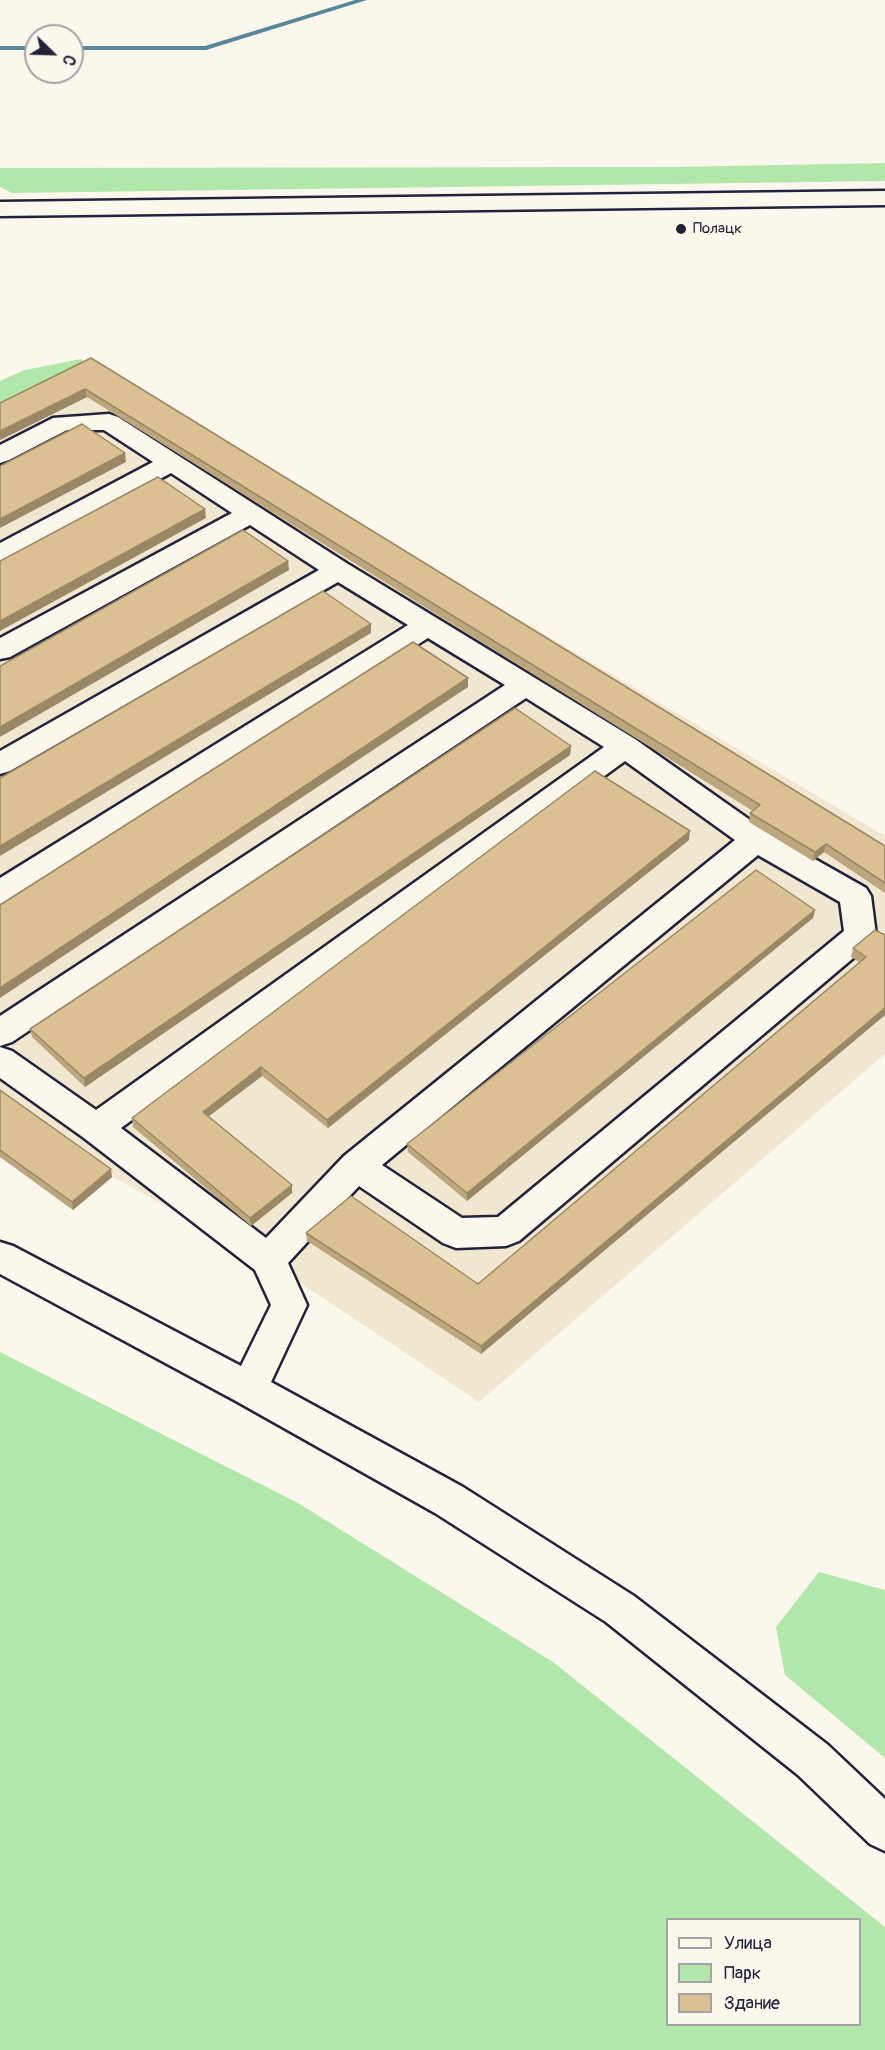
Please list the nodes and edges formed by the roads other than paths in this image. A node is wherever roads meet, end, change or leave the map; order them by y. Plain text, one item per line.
1 (885, 198) edge
2 (0, 209) edge
3 (0, 455) edge
4 (171, 463) junction
5 (251, 514) junction
6 (0, 554) edge
7 (338, 570) junction
8 (428, 624) junction
9 (0, 650) edge
10 (525, 685) junction
11 (625, 746) junction
12 (0, 764) edge
13 (756, 840) junction
14 (0, 893) edge
15 (0, 1033) edge
16 (0, 1060) edge
17 (96, 1128) junction
18 (356, 1166) junction
19 (0, 1257) edge
20 (268, 1260) junction
21 (249, 1389) junction
22 (885, 1829) edge

1 - 2 main road
3 - 4 main road
4 - 5 main road
4 - 6 main road
5 - 7 main road
5 - 9 main road
7 - 8 main road
7 - 12 main road
8 - 10 main road
8 - 14 main road
10 - 11 main road
10 - 15 main road
11 - 13 main road
11 - 17 main road
13 - 18 main road
13 - 18 main road
16 - 17 main road
17 - 20 main road
18 - 20 main road
19 - 21 main road
20 - 21 main road
21 - 22 main road

